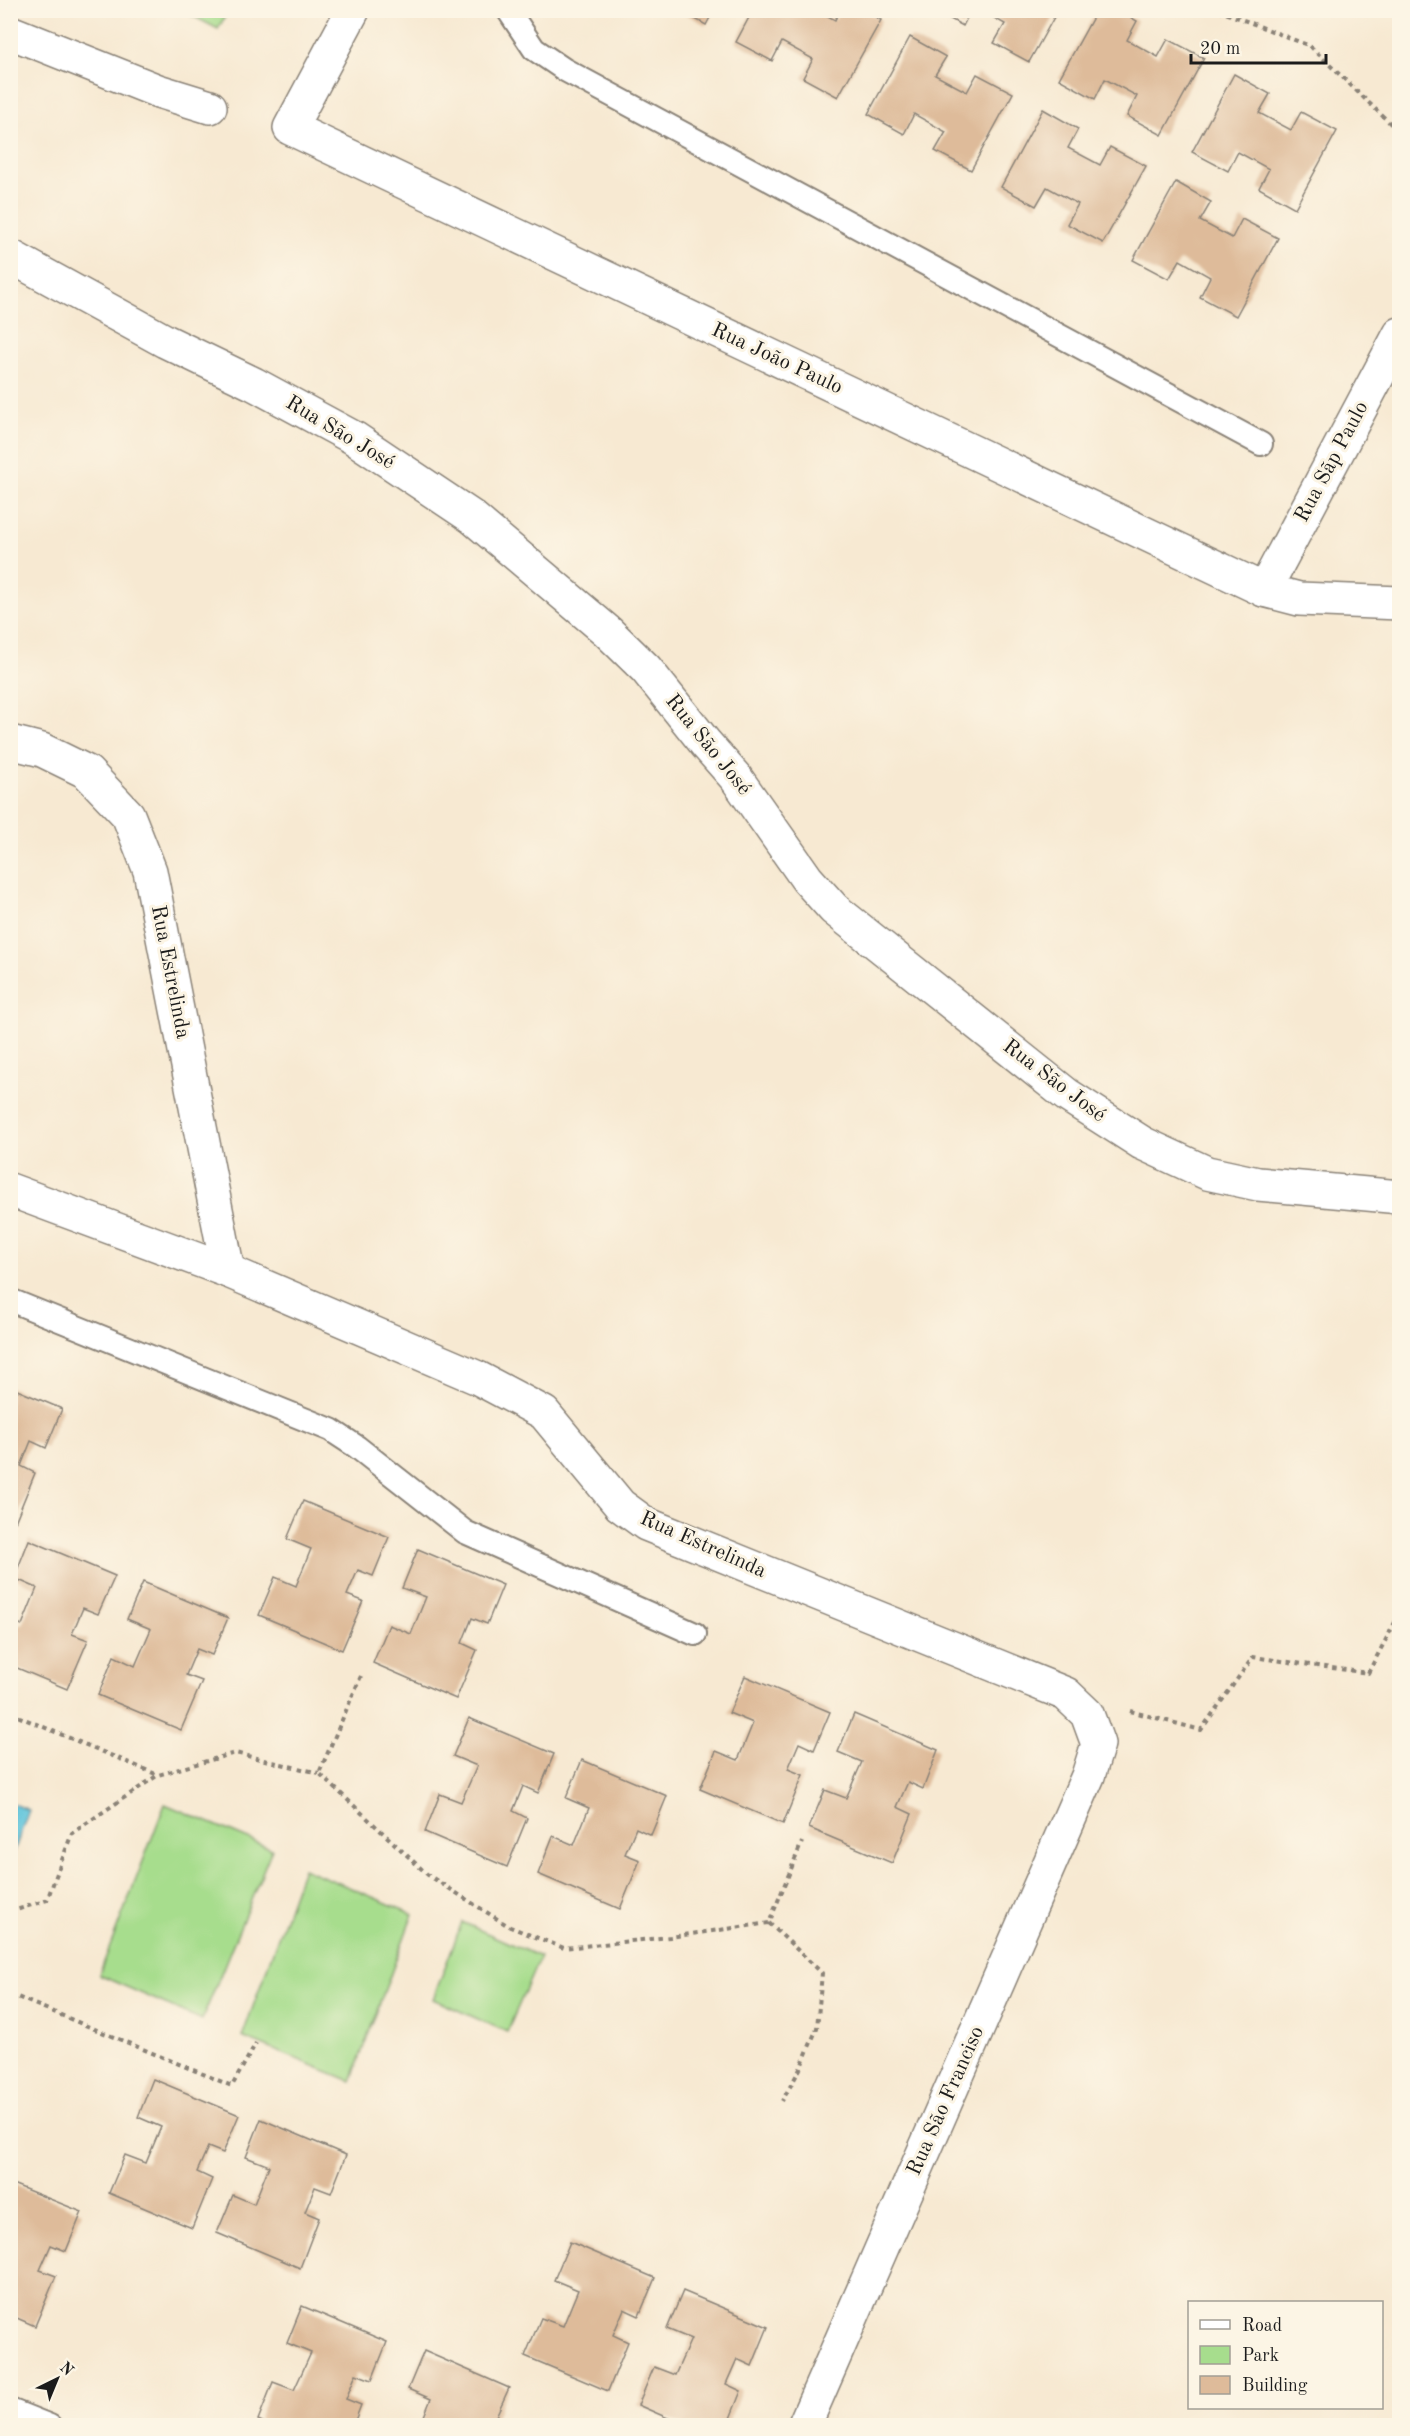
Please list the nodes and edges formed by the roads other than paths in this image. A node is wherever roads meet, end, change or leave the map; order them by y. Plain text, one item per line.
1 (353, 10) edge
2 (508, 10) edge
3 (10, 32) edge
4 (210, 107) dead end
5 (10, 256) edge
6 (1400, 334) edge
7 (1261, 444) dead end
8 (1264, 590) junction
9 (1400, 603) edge
10 (10, 742) edge
11 (10, 1190) edge
12 (1400, 1197) edge
13 (228, 1271) junction
14 (10, 1300) edge
15 (695, 1634) dead end
16 (1088, 1776) joint
17 (10, 2410) edge
18 (50, 2426) edge
19 (804, 2426) edge

1 - 8 street, Rua João Paulo
2 - 7 lane
3 - 4 street
5 - 12 street, Rua São José
6 - 8 street, Rua Sãp Paulo
8 - 9 street, Rua João Paulo
10 - 13 street, Rua Estrelinda
11 - 13 street, Rua Estrelinda
13 - 16 street, Rua Estrelinda
14 - 15 lane
16 - 19 street, Rua São Franciso
17 - 18 lane

